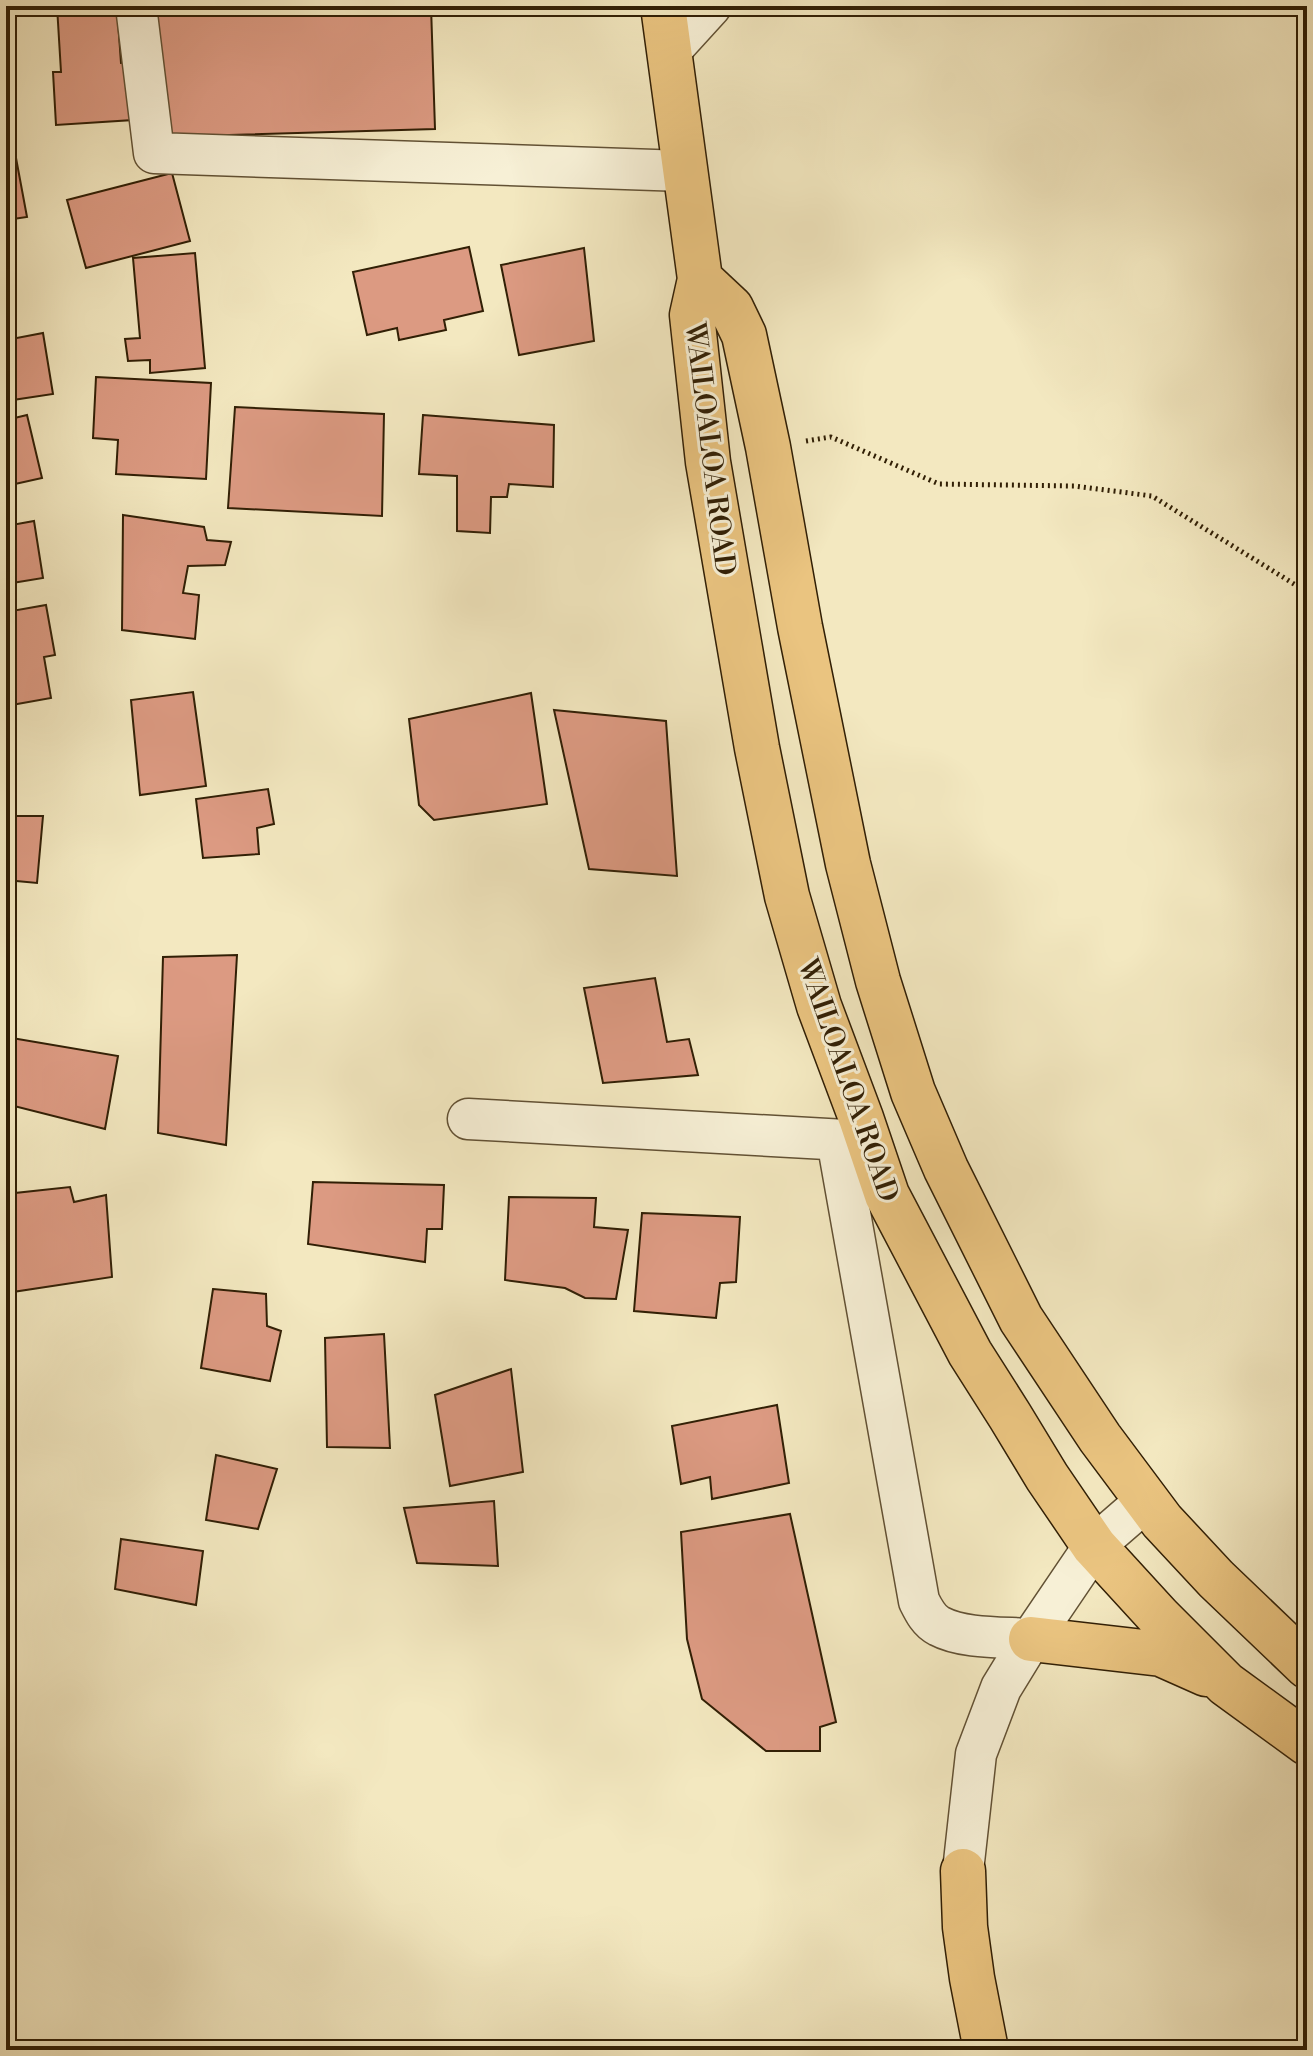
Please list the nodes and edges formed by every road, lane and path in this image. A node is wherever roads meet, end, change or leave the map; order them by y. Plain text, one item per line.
1 (136, 6) edge
2 (663, 6) edge
3 (711, 6) edge
4 (670, 51) junction
5 (684, 171) junction
6 (700, 279) junction
7 (768, 447) junction
8 (1307, 592) edge
9 (468, 1119) dead end
10 (853, 1140) junction
11 (1147, 1500) junction
12 (1094, 1546) junction
13 (1031, 1639) junction
14 (1307, 1666) edge
15 (1226, 1684) junction
16 (1307, 1743) edge
17 (963, 1871) joint
18 (986, 2050) edge

1 - 5 street
2 - 4 main road, WAILOALOA ROAD
3 - 4 street
4 - 5 main road, WAILOALOA ROAD
5 - 6 main road, WAILOALOA ROAD
6 - 7 main road, WAILOALOA ROAD
6 - 10 main road, WAILOALOA ROAD
7 - 8 path
7 - 11 main road, WAILOALOA ROAD
9 - 10 street
10 - 12 main road, WAILOALOA ROAD
10 - 13 street, WAILOALOA ROAD
11 - 12 street
11 - 14 main road, WAILOALOA ROAD
12 - 13 street
12 - 15 main road, WAILOALOA ROAD
13 - 15 main road
13 - 17 street
15 - 16 main road, WAILOALOA ROAD
17 - 18 main road

